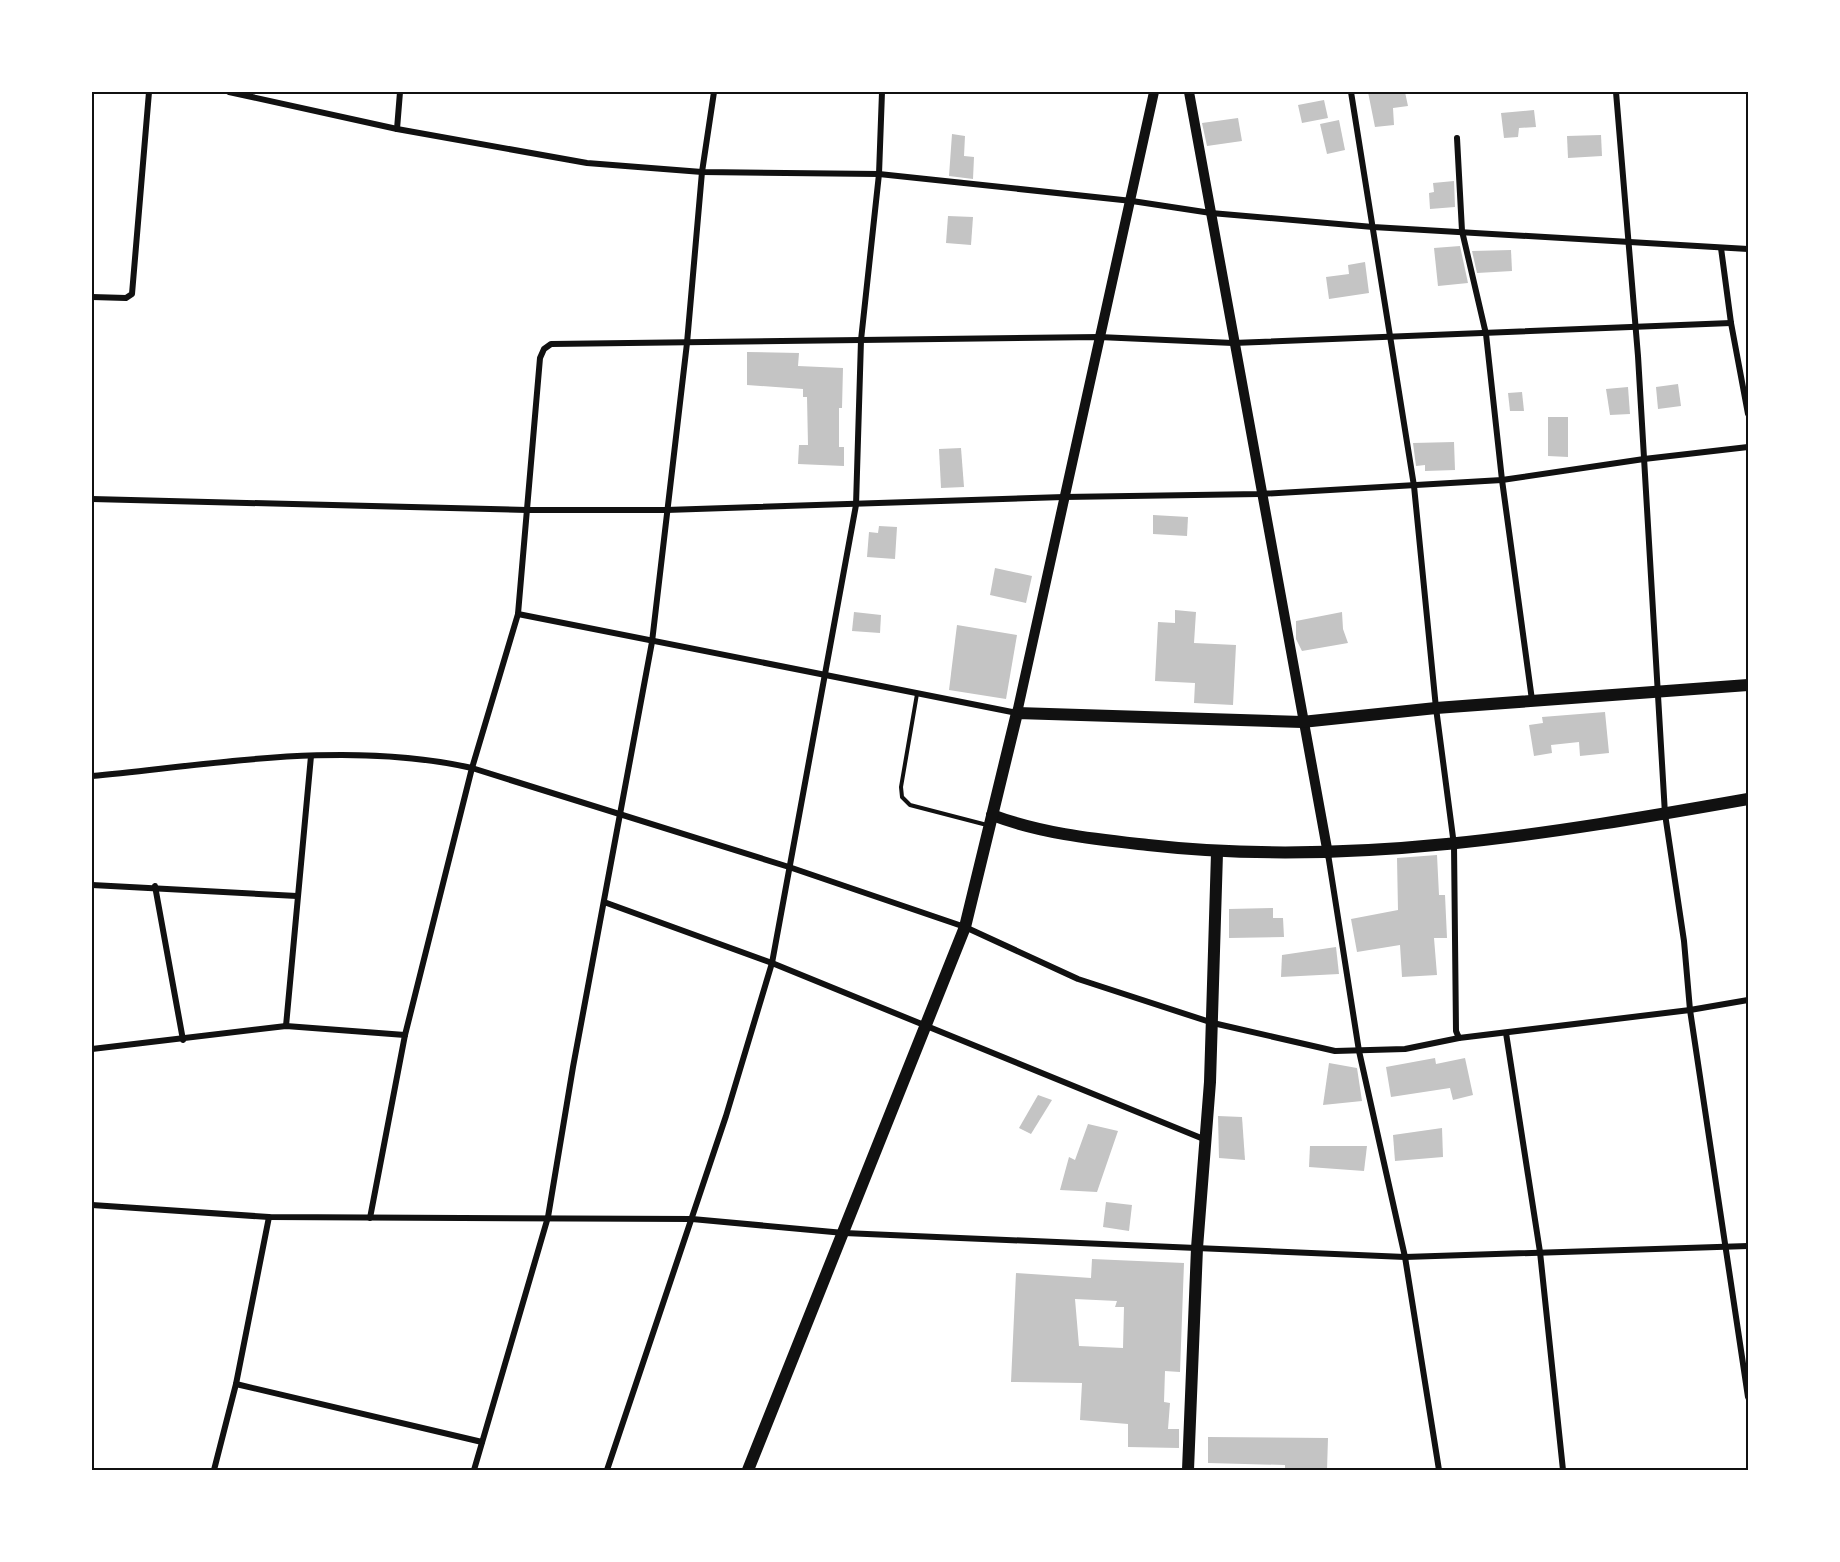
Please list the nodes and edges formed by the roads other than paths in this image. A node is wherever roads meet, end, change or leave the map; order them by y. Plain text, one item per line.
1 (149, 92) edge
2 (229, 92) edge
3 (274, 92) edge
4 (400, 92) edge
5 (714, 92) edge
6 (882, 92) edge
7 (1154, 92) edge
8 (1189, 92) edge
9 (1351, 92) edge
10 (1616, 92) edge
11 (274, 101) junction
12 (397, 129) junction
13 (1457, 138) dead end
14 (702, 171) junction
15 (879, 174) junction
16 (1132, 201) junction
17 (1211, 213) junction
18 (1373, 227) junction
19 (1462, 231) junction
20 (1628, 240) junction
21 (1721, 248) junction
22 (1749, 249) edge
23 (92, 297) edge
24 (1731, 323) junction
25 (1634, 328) junction
26 (1486, 334) junction
27 (1099, 337) junction
28 (1391, 338) junction
29 (861, 340) junction
30 (1233, 343) junction
31 (687, 344) junction
32 (1749, 414) edge
33 (1749, 447) edge
34 (1644, 459) junction
35 (1502, 480) junction
36 (1414, 486) junction
37 (1260, 494) junction
38 (1064, 497) junction
39 (92, 499) edge
40 (856, 504) junction
41 (527, 510) junction
42 (666, 510) junction
43 (518, 614) junction
44 (652, 642) junction
45 (827, 675) junction
46 (1749, 685) edge
47 (1658, 690) junction
48 (917, 694) junction
49 (1532, 700) junction
50 (1436, 708) junction
51 (1017, 713) junction
52 (1302, 722) junction
53 (310, 756) junction
54 (472, 768) junction
55 (92, 776) edge
56 (1749, 799) edge
57 (1665, 814) junction
58 (621, 816) junction
59 (991, 820) junction
60 (1454, 845) junction
61 (1217, 853) junction
62 (1328, 854) junction
63 (789, 867) junction
64 (92, 885) edge
65 (155, 886) junction
66 (297, 896) junction
67 (604, 902) junction
68 (965, 927) junction
69 (772, 963) junction
70 (1749, 1000) edge
71 (1689, 1010) junction
72 (1213, 1023) junction
73 (927, 1025) junction
74 (286, 1026) junction
75 (1506, 1033) junction
76 (405, 1035) junction
77 (1460, 1038) junction
78 (183, 1040) junction
79 (92, 1049) edge
80 (1359, 1051) junction
81 (1207, 1140) junction
82 (92, 1205) edge
83 (269, 1217) junction
84 (548, 1217) junction
85 (370, 1218) junction
86 (692, 1219) junction
87 (844, 1233) junction
88 (1725, 1246) junction
89 (1749, 1246) edge
90 (1197, 1248) junction
91 (1540, 1252) junction
92 (1405, 1257) junction
93 (236, 1384) junction
94 (1749, 1397) edge
95 (482, 1442) junction
96 (214, 1470) edge
97 (474, 1470) edge
98 (607, 1470) edge
99 (748, 1470) edge
100 (1188, 1470) edge
101 (1439, 1470) edge
102 (1563, 1470) edge

1 - 23 street
2 - 11 street
3 - 11 street
4 - 12 street
5 - 14 street
6 - 15 street
7 - 16 main road
8 - 17 main road
9 - 18 street
10 - 20 street
11 - 12 street
12 - 14 street
13 - 19 street
14 - 15 street
14 - 31 street
15 - 16 street
15 - 29 street
16 - 17 street
16 - 27 main road
17 - 18 street
17 - 30 main road
18 - 19 street
18 - 28 street
19 - 20 street
19 - 26 street
20 - 21 street
20 - 25 street
21 - 22 street
21 - 24 street
24 - 25 street
24 - 32 street
25 - 26 street
25 - 34 street
26 - 28 street
26 - 35 street
27 - 29 street
27 - 30 street
27 - 38 main road
28 - 30 street
28 - 36 street
29 - 31 street
29 - 40 street
30 - 37 main road
31 - 41 street
31 - 42 street
33 - 34 street
34 - 35 street
34 - 47 street
35 - 36 street
35 - 49 street
36 - 37 street
36 - 50 street
37 - 38 street
37 - 52 main road
38 - 40 street
38 - 51 main road
39 - 41 street
40 - 42 street
40 - 45 street
41 - 42 street
41 - 43 street
42 - 44 street
43 - 44 street
43 - 54 street
44 - 45 street
44 - 58 street
45 - 48 street
45 - 63 street
46 - 47 main road
47 - 49 main road
47 - 57 street
48 - 51 street
48 - 59 lane
49 - 50 main road
50 - 52 main road
50 - 60 street
51 - 52 main road
51 - 59 main road
52 - 62 main road
53 - 54 street
53 - 55 street
53 - 66 street
54 - 58 street
54 - 76 street
56 - 57 main road
57 - 60 main road
57 - 71 street
58 - 63 street
58 - 67 street
59 - 61 main road
59 - 68 main road
60 - 62 main road
60 - 77 street
61 - 62 main road
61 - 72 main road
62 - 80 street
63 - 68 street
63 - 69 street
64 - 65 street
65 - 66 street
65 - 78 street
66 - 74 street
67 - 69 street
67 - 84 street
68 - 72 street
68 - 73 main road
69 - 73 street
69 - 86 street
70 - 71 street
71 - 75 street
71 - 88 street
72 - 80 street
72 - 81 main road
73 - 81 street
73 - 87 main road
74 - 76 street
74 - 78 street
75 - 77 street
75 - 91 street
76 - 85 street
77 - 80 street
78 - 79 street
80 - 92 street
81 - 90 main road
82 - 83 street
83 - 85 street
83 - 93 street
84 - 85 street
84 - 86 street
84 - 95 street
86 - 87 street
86 - 98 street
87 - 90 street
87 - 99 main road
88 - 89 street
88 - 91 street
88 - 94 street
90 - 92 street
90 - 100 main road
91 - 92 street
91 - 102 street
92 - 101 street
93 - 95 street
93 - 96 street
95 - 97 street

